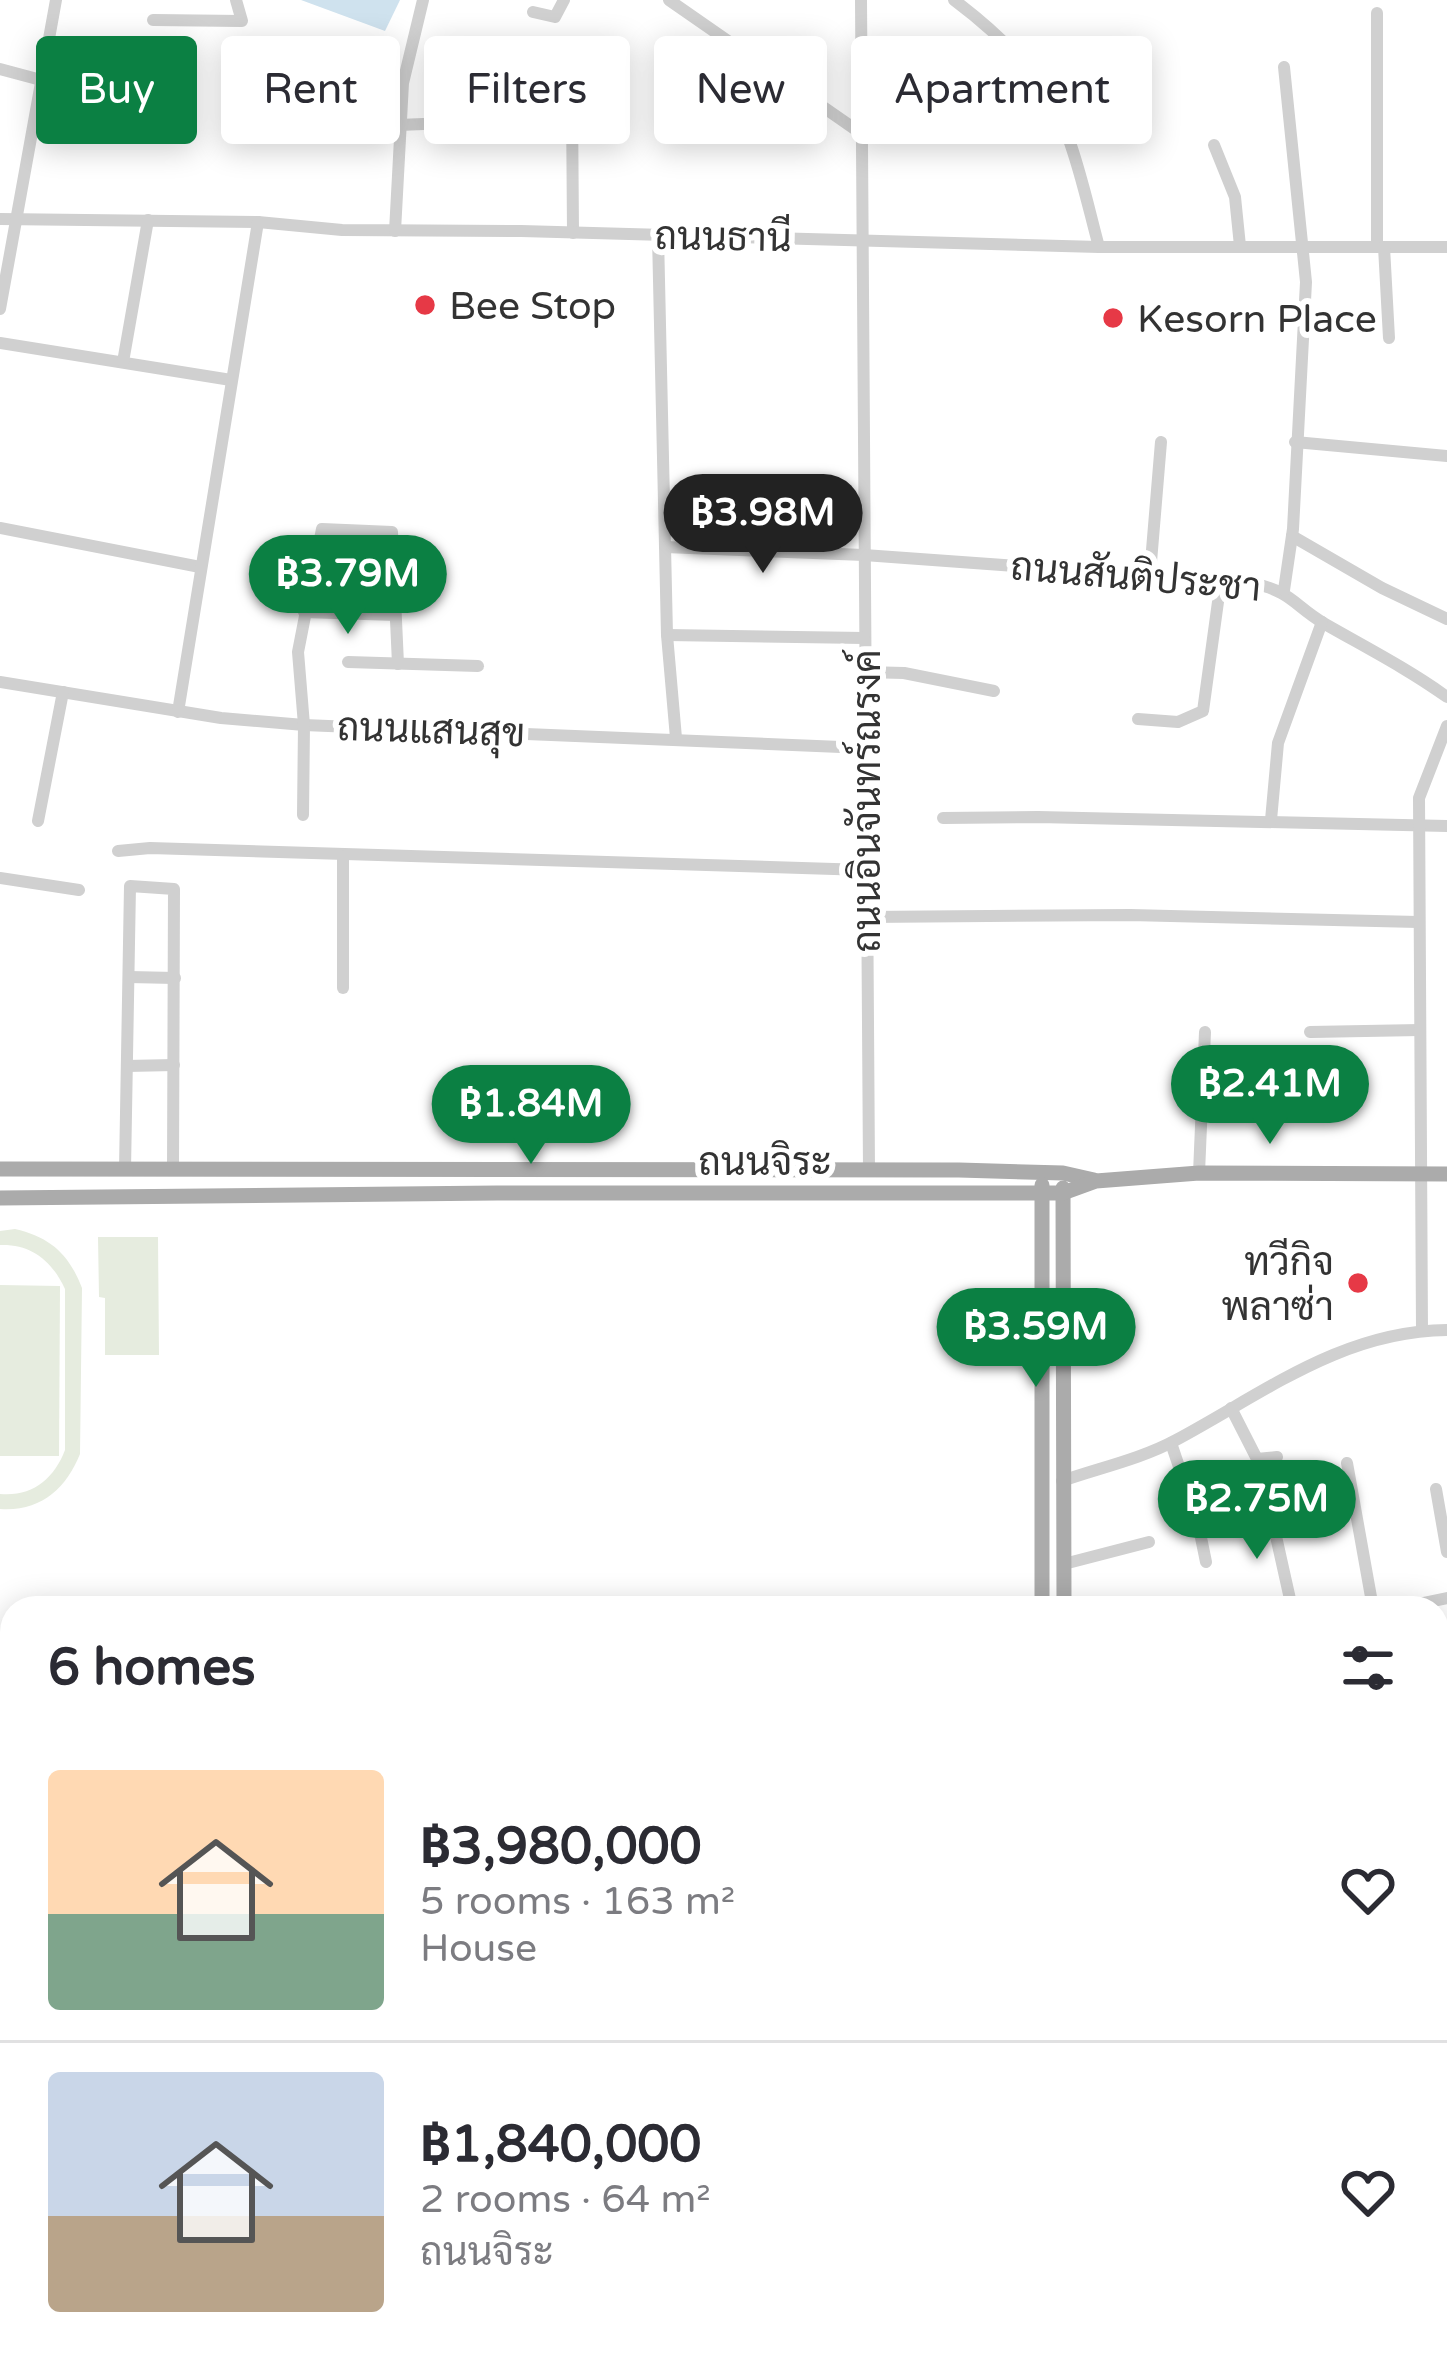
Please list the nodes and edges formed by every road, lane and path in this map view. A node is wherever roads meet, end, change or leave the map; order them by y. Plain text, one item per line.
1 (56, 0) edge
2 (236, 0) edge
3 (423, 0) edge
4 (564, 0) edge
5 (669, 0) edge
6 (861, 0) edge
7 (954, 0) edge
8 (533, 12) dead end
9 (1377, 13) dead end
10 (153, 20) dead end
11 (49, 36) edge
12 (861, 36) edge
13 (1284, 67) dead end
14 (0, 69) edge
15 (36, 79) edge
16 (36, 108) edge
17 (400, 114) edge
18 (400, 125) edge
19 (851, 126) edge
20 (398, 144) edge
21 (862, 144) edge
22 (1214, 145) dead end
23 (16, 218) junction
24 (0, 219) edge
25 (148, 220) junction
26 (258, 222) junction
27 (395, 231) junction
28 (573, 233) junction
29 (658, 236) junction
30 (861, 239) junction
31 (1240, 246) junction
32 (1099, 247) junction
33 (1380, 247) junction
34 (1447, 247) edge
35 (1305, 249) junction
36 (0, 309) edge
37 (1389, 338) dead end
38 (0, 343) edge
39 (123, 362) junction
40 (231, 380) junction
41 (1161, 442) dead end
42 (1294, 442) junction
43 (1447, 456) edge
44 (0, 528) edge
45 (1292, 536) junction
46 (665, 547) junction
47 (864, 555) junction
48 (200, 567) junction
49 (1150, 574) junction
50 (1221, 580) junction
51 (1284, 590) junction
52 (304, 611) junction
53 (395, 615) junction
54 (1447, 619) edge
55 (1322, 622) junction
56 (667, 635) junction
57 (864, 638) junction
58 (348, 662) dead end
59 (398, 664) junction
60 (478, 666) dead end
61 (864, 672) junction
62 (0, 682) edge
63 (994, 691) dead end
64 (63, 692) junction
65 (1447, 698) edge
66 (178, 712) junction
67 (1138, 719) dead end
68 (304, 725) junction
69 (1447, 726) edge
70 (676, 738) junction
71 (865, 748) junction
72 (303, 815) dead end
73 (943, 818) dead end
74 (1271, 820) junction
75 (38, 821) dead end
76 (1420, 823) junction
77 (1447, 826) edge
78 (118, 851) dead end
79 (343, 856) junction
80 (866, 870) junction
81 (0, 878) edge
82 (79, 890) dead end
83 (866, 917) junction
84 (1418, 922) junction
85 (129, 977) junction
86 (175, 978) junction
87 (343, 988) dead end
88 (1420, 1030) junction
89 (1205, 1032) dead end
90 (1310, 1032) dead end
91 (174, 1065) junction
92 (127, 1066) junction
93 (496, 1168) junction
94 (0, 1169) edge
95 (125, 1169) junction
96 (470, 1169) junction
97 (173, 1170) junction
98 (868, 1170) junction
99 (1042, 1172) junction
100 (1063, 1173) junction
101 (1199, 1173) junction
102 (1420, 1174) junction
103 (1447, 1174) edge
104 (1096, 1181) junction
105 (471, 1193) junction
106 (497, 1193) junction
107 (1042, 1193) junction
108 (1063, 1193) junction
109 (0, 1198) edge
110 (1422, 1330) junction
111 (1447, 1330) edge
112 (1231, 1408) junction
113 (1171, 1443) junction
114 (1277, 1457) dead end
115 (1347, 1463) dead end
116 (1062, 1480) junction
117 (1436, 1489) dead end
118 (1269, 1504) dead end
119 (1149, 1542) dead end
120 (1447, 1552) edge
121 (1206, 1562) dead end
122 (1064, 1564) junction
123 (1042, 1596) edge
124 (1064, 1596) edge
125 (1289, 1596) edge
126 (1370, 1596) edge

1 - 11 street
2 - 10 street
3 - 17 street
4 - 8 street
5 - 19 street
6 - 12 street, ถนนอินจันทร์ณรงค์
7 - 32 street
9 - 33 street
13 - 35 street
14 - 15 street
16 - 23 street
18 - 28 street
20 - 27 street
21 - 30 street, ถนนอินจันทร์ณรงค์
22 - 31 street
23 - 24 street, ถนนธานี
23 - 25 street, ถนนธานี
23 - 36 street
25 - 26 street, ถนนธานี
25 - 39 street
26 - 27 street, ถนนธานี
26 - 40 street
27 - 28 street, ถนนธานี
28 - 29 street, ถนนธานี
29 - 30 street, ถนนธานี
29 - 46 street
30 - 32 street, ถนนธานี
30 - 47 street, ถนนอินจันทร์ณรงค์
31 - 32 street, ถนนธานี
31 - 35 street, ถนนธานี
33 - 34 street, ถนนธานี
33 - 35 street, ถนนธานี
33 - 37 street
35 - 42 street
38 - 39 street
39 - 40 street
40 - 48 street
41 - 49 street
42 - 43 street
42 - 45 street
44 - 48 street
45 - 51 street
45 - 54 street
46 - 47 street, ถนนสันติประชา
46 - 56 street
47 - 49 street, ถนนสันติประชา
47 - 57 street, ถนนอินจันทร์ณรงค์
48 - 66 street
49 - 50 street, ถนนสันติประชา
50 - 51 street, ถนนสันติประชา
50 - 67 street
51 - 55 street, ถนนสันติประชา
52 - 53 street
52 - 53 street
52 - 68 street
53 - 59 street
55 - 65 street, ถนนสันติประชา
55 - 74 street
56 - 57 street
56 - 70 street
57 - 61 street, ถนนอินจันทร์ณรงค์
58 - 59 street
59 - 60 street
61 - 63 street
61 - 71 street, ถนนอินจันทร์ณรงค์
62 - 64 street, ถนนแสนสุข
64 - 66 street, ถนนแสนสุข
64 - 75 street
66 - 68 street, ถนนแสนสุข
68 - 70 street, ถนนแสนสุข
68 - 72 street
69 - 76 street
70 - 71 street, ถนนแสนสุข
71 - 80 street, ถนนอินจันทร์ณรงค์
73 - 74 street
74 - 76 street
76 - 77 street
76 - 84 street
78 - 79 street
79 - 80 street
79 - 87 street
80 - 83 street, ถนนอินจันทร์ณรงค์
81 - 82 street
83 - 84 street
83 - 98 street, ถนนอินจันทร์ณรงค์
84 - 88 street
85 - 86 street
85 - 86 street
85 - 92 street
86 - 91 street
88 - 90 street
88 - 102 street
89 - 101 street
91 - 92 street
91 - 97 street
92 - 95 street
93 - 96 main road, ถนนจิระ
93 - 98 main road, ถนนจิระ
93 - 106 main road
94 - 95 main road, ถนนจิระ
95 - 97 main road, ถนนจิระ
96 - 97 main road, ถนนจิระ
96 - 105 main road
98 - 99 main road, ถนนจิระ
99 - 100 main road, ถนนจิระ
99 - 107 main road
100 - 104 main road, ถนนจิระ
100 - 108 main road
101 - 102 main road, ถนนจิระ
101 - 104 main road, ถนนจิระ
102 - 103 main road, ถนนจิระ
102 - 110 street
104 - 108 main road, ถนนจิระ
105 - 106 main road, ถนนจิระ
105 - 109 main road, ถนนจิระ
106 - 107 main road, ถนนจิระ
107 - 108 main road, ถนนจิระ
107 - 123 main road
108 - 116 main road
110 - 111 street
110 - 112 street
112 - 113 street
112 - 114 street
113 - 116 street
113 - 121 street
115 - 126 street
116 - 122 main road
117 - 120 street
118 - 125 street
119 - 122 street
122 - 124 main road

